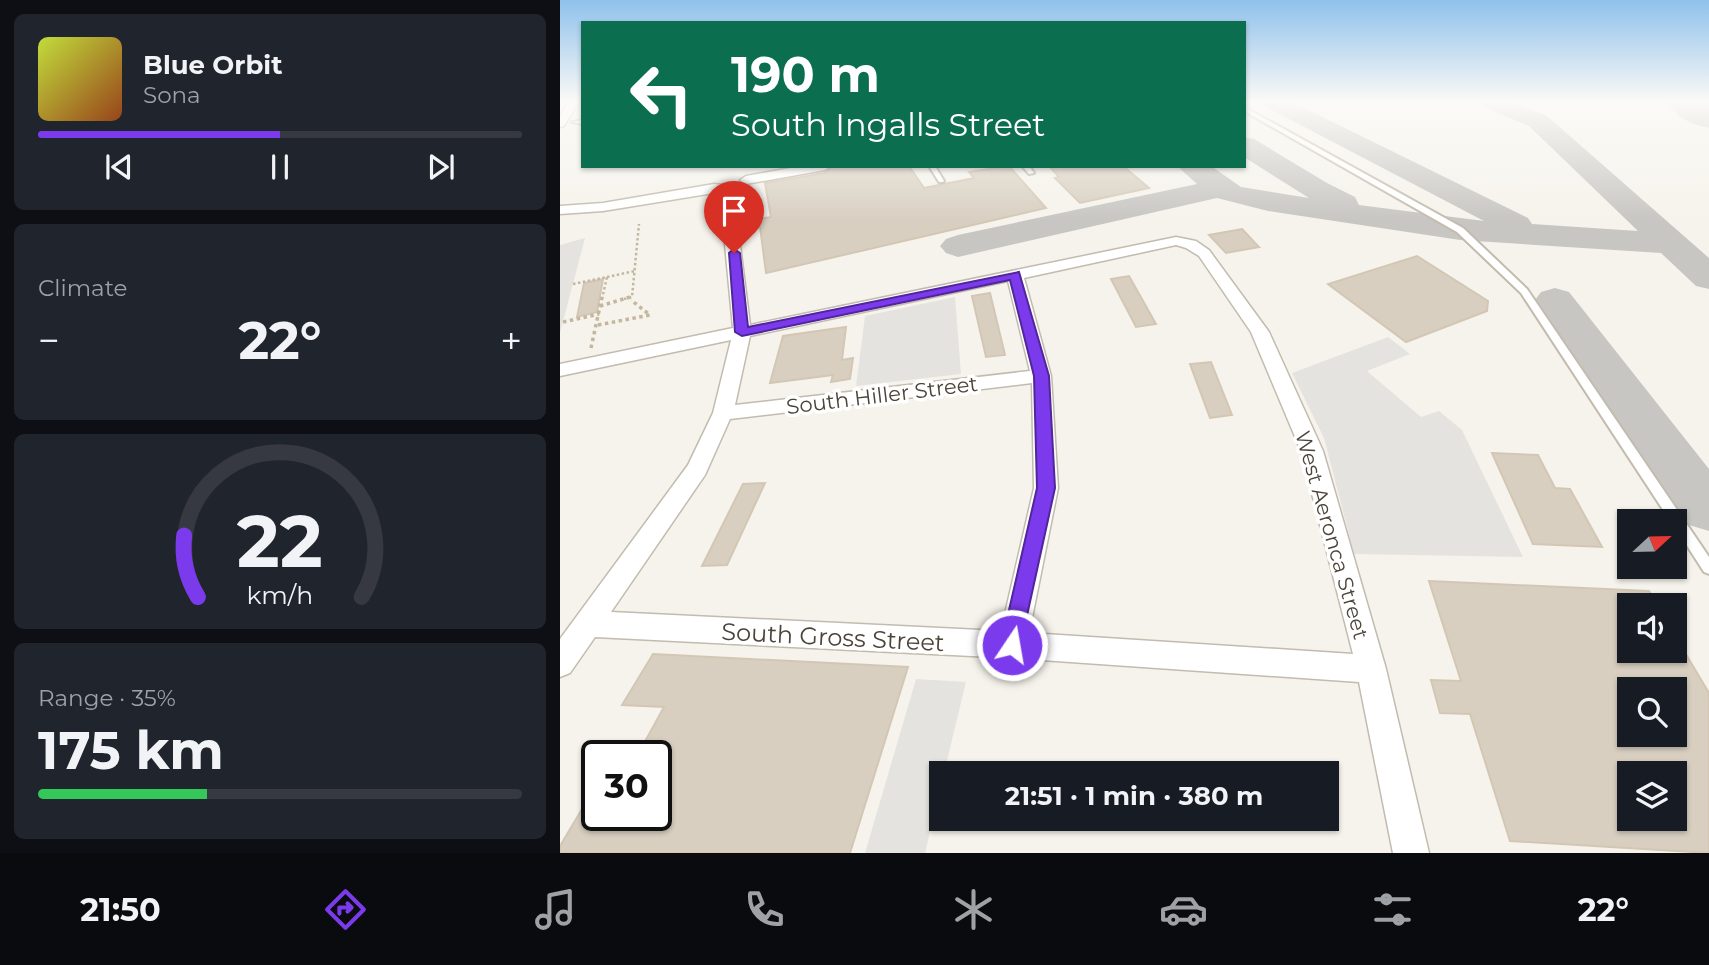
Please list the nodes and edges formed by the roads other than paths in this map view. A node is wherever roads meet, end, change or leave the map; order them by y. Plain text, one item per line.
1 (1303, 142) edge
2 (814, 168) edge
3 (933, 168) edge
4 (1027, 168) edge
5 (1031, 173) dead end
6 (941, 181) dead end
7 (736, 185) junction
8 (560, 210) edge
9 (1015, 275) junction
10 (742, 332) junction
11 (560, 370) edge
12 (1041, 376) junction
13 (723, 413) junction
14 (1709, 568) edge
15 (588, 624) junction
16 (1012, 645) junction
17 (560, 663) edge
18 (1371, 669) junction
19 (1411, 853) edge

1 - 14 lane
2 - 7 street
3 - 6 lane
4 - 5 lane
7 - 8 street
7 - 10 street
9 - 10 street
9 - 12 street
9 - 18 street, West Aeronca Street
10 - 11 street
10 - 13 street
12 - 13 street, South Hiller Street
12 - 16 street
13 - 15 street
15 - 16 street, South Gross Street
15 - 17 street
16 - 18 street, South Gross Street
18 - 19 street, West Aeronca Street

